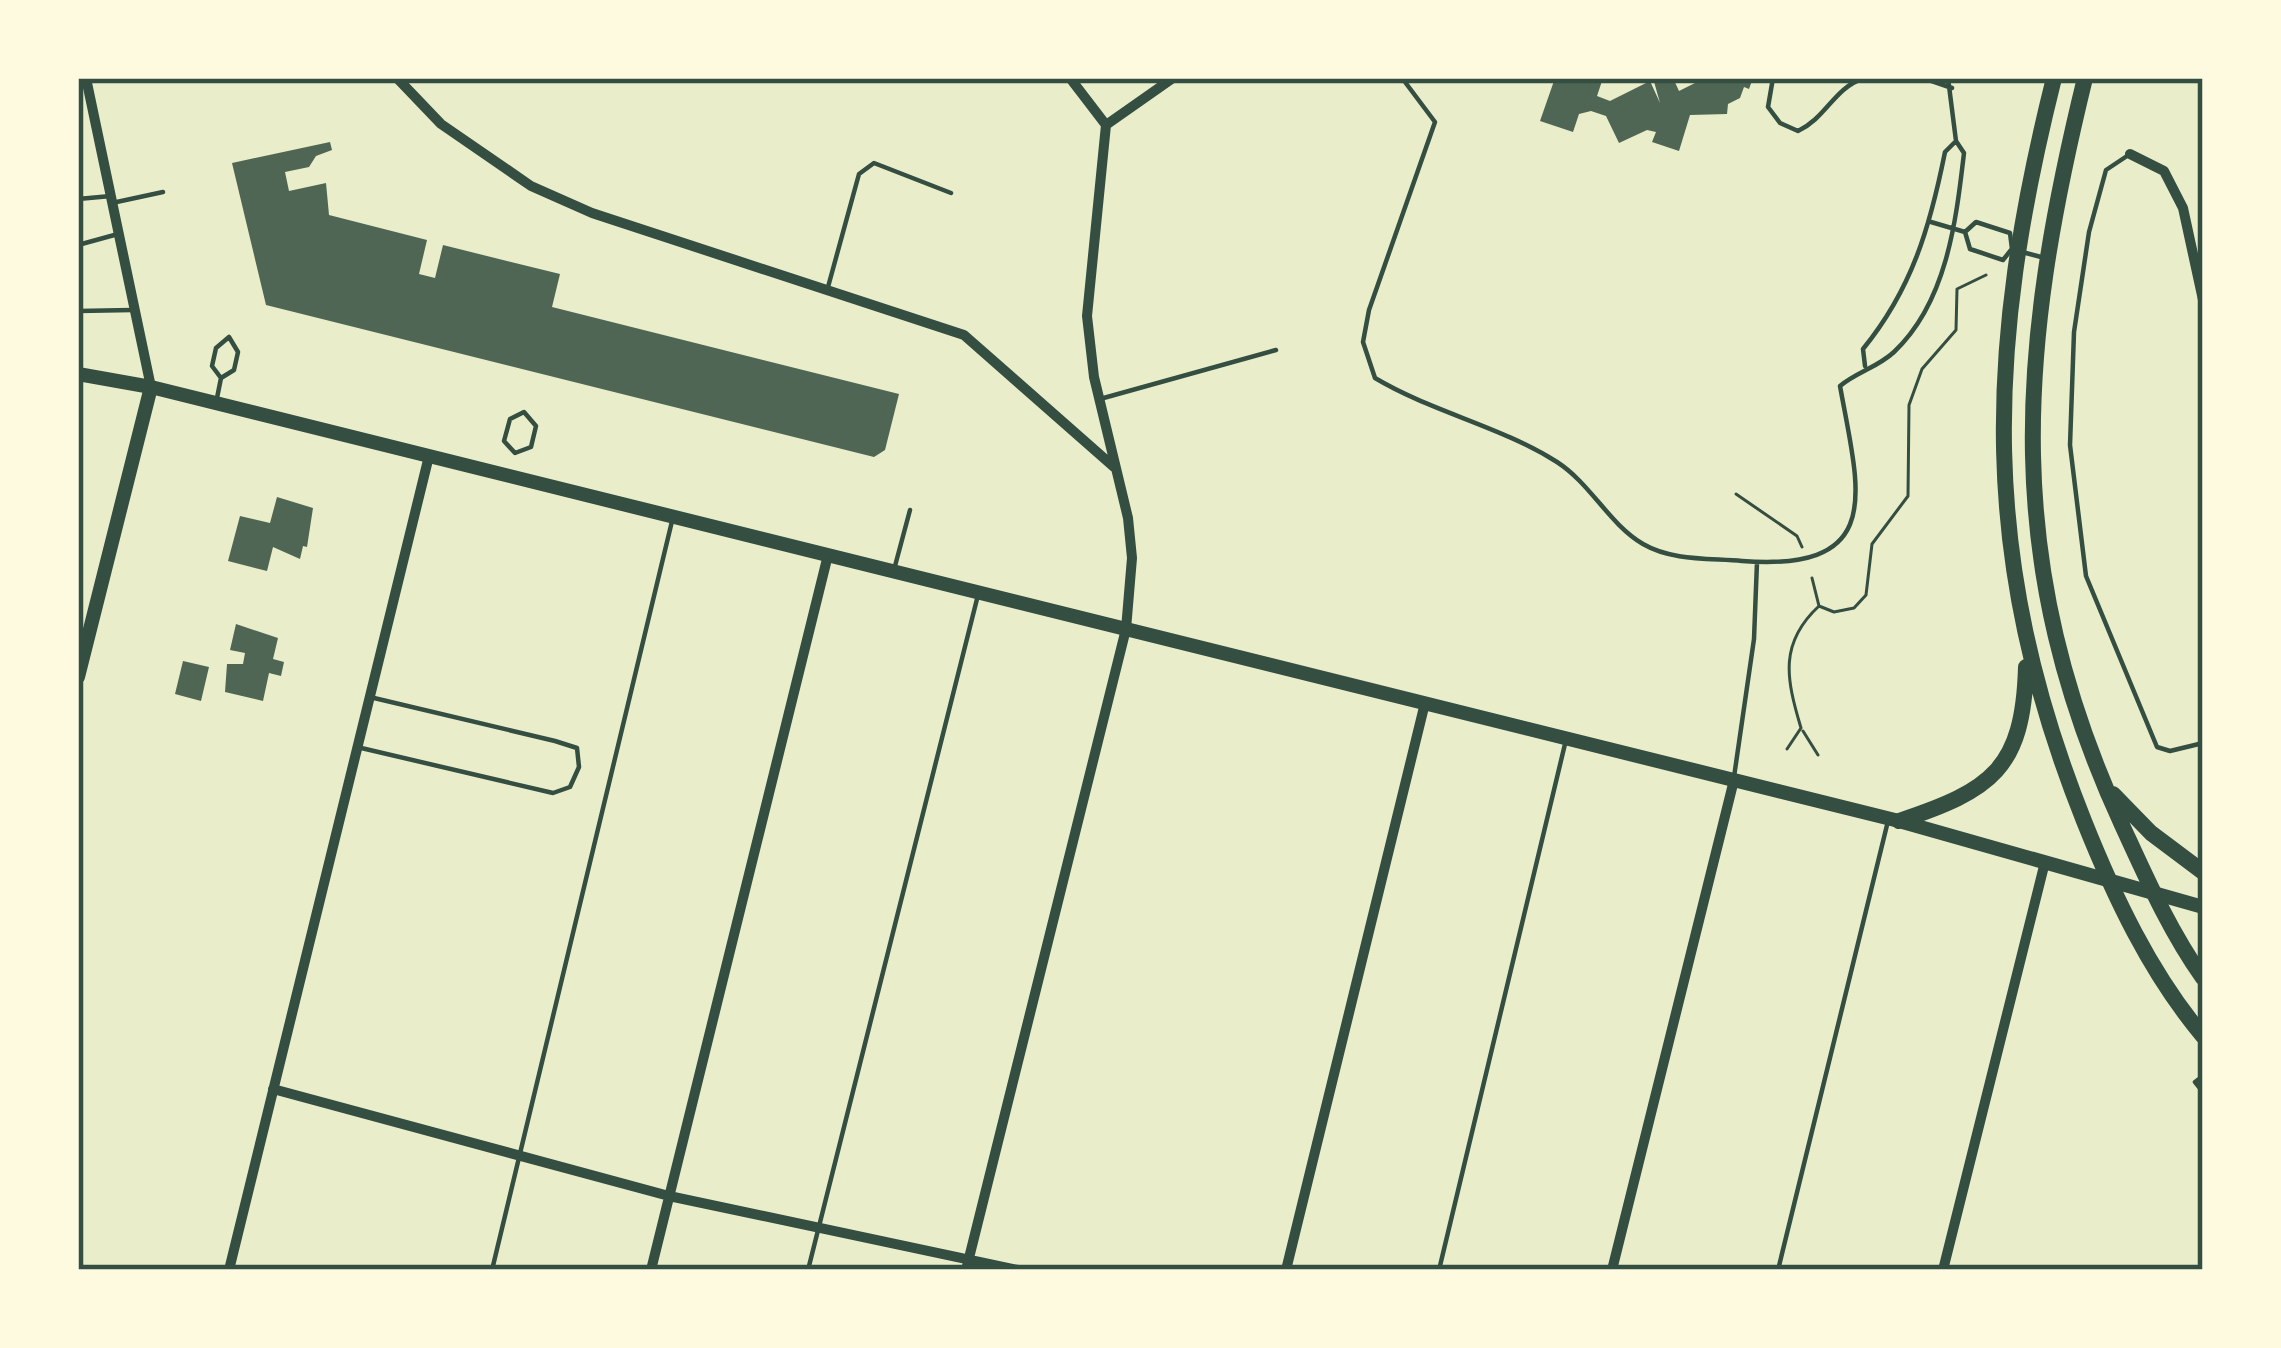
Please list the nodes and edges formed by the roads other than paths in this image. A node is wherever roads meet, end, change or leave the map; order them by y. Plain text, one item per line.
1 (397, 78) edge
2 (1070, 78) edge
3 (1173, 78) edge
4 (1402, 78) edge
5 (1773, 78) edge
6 (1864, 78) edge
7 (1923, 78) edge
8 (1948, 78) edge
9 (2054, 78) edge
10 (2085, 78) edge
11 (84, 85) edge
12 (1952, 88) junction
13 (1106, 125) junction
14 (1956, 141) junction
15 (2130, 154) joint
16 (163, 192) dead end
17 (951, 193) dead end
18 (112, 199) junction
19 (78, 200) edge
20 (1931, 222) junction
21 (1955, 230) junction
22 (1965, 232) junction
23 (119, 234) junction
24 (78, 245) edge
25 (2015, 250) junction
26 (2045, 258) junction
27 (828, 287) junction
28 (2203, 300) edge
29 (135, 310) junction
30 (78, 311) edge
31 (1276, 350) dead end
32 (1864, 366) junction
33 (78, 374) edge
34 (221, 378) junction
35 (151, 387) junction
36 (1100, 399) junction
37 (216, 403) junction
38 (524, 412) joint
39 (429, 456) junction
40 (1116, 470) junction
41 (910, 510) dead end
42 (674, 517) junction
43 (828, 555) junction
44 (1756, 562) junction
45 (894, 572) junction
46 (979, 592) junction
47 (1126, 629) junction
48 (2026, 642) junction
49 (78, 677) edge
50 (370, 697) junction
51 (1424, 703) junction
52 (1567, 739) junction
53 (2203, 743) edge
54 (358, 747) junction
55 (1733, 780) junction
56 (2103, 783) junction
57 (1894, 820) junction
58 (2045, 862) junction
59 (2203, 872) edge
60 (2108, 880) junction
61 (2154, 895) junction
62 (2203, 907) edge
63 (2203, 978) edge
64 (2203, 1036) edge
65 (2203, 1076) edge
66 (273, 1089) junction
67 (2203, 1092) edge
68 (517, 1158) junction
69 (669, 1196) junction
70 (817, 1231) junction
71 (968, 1264) edge
72 (229, 1270) edge
73 (492, 1270) edge
74 (651, 1270) edge
75 (808, 1270) edge
76 (1018, 1270) edge
77 (1286, 1270) edge
78 (1439, 1270) edge
79 (1612, 1270) edge
80 (1778, 1270) edge
81 (1943, 1270) edge

1 - 27 street
2 - 13 street
3 - 13 street
4 - 44 lane
5 - 6 lane
7 - 12 lane
8 - 12 lane
9 - 25 main road
10 - 26 main road
11 - 18 street
12 - 14 lane
13 - 36 street
14 - 20 lane
14 - 21 lane
15 - 28 street
15 - 53 lane
16 - 18 lane
17 - 27 lane
18 - 19 lane
18 - 23 street
20 - 21 lane
20 - 32 lane
21 - 22 lane
21 - 32 lane
22 - 25 lane
22 - 25 lane
23 - 24 lane
23 - 29 street
25 - 26 lane
25 - 48 main road
26 - 56 main road
27 - 40 street
29 - 30 lane
29 - 35 street
31 - 36 lane
32 - 44 lane
33 - 35 street
34 - 34 lane
34 - 37 lane
35 - 37 street
35 - 49 street
36 - 40 street
37 - 39 street
38 - 38 lane
39 - 42 street
39 - 50 street
40 - 47 street
41 - 45 lane
42 - 43 street
42 - 68 lane
43 - 45 street
43 - 69 street
44 - 55 lane
45 - 46 street
46 - 47 street
46 - 70 lane
47 - 51 street
47 - 71 street
48 - 57 main road
48 - 60 main road
50 - 54 street
50 - 54 lane
51 - 52 street
51 - 77 street
52 - 55 street
52 - 78 lane
54 - 66 street
55 - 57 street
55 - 79 street
56 - 59 main road
56 - 61 main road
57 - 58 street
57 - 80 lane
58 - 60 street
58 - 81 street
60 - 61 street
60 - 64 main road
61 - 62 street
61 - 63 main road
65 - 67 lane
66 - 68 street
66 - 72 street
68 - 69 street
68 - 73 lane
69 - 70 street
69 - 74 street
70 - 71 street
70 - 75 lane
71 - 76 street

